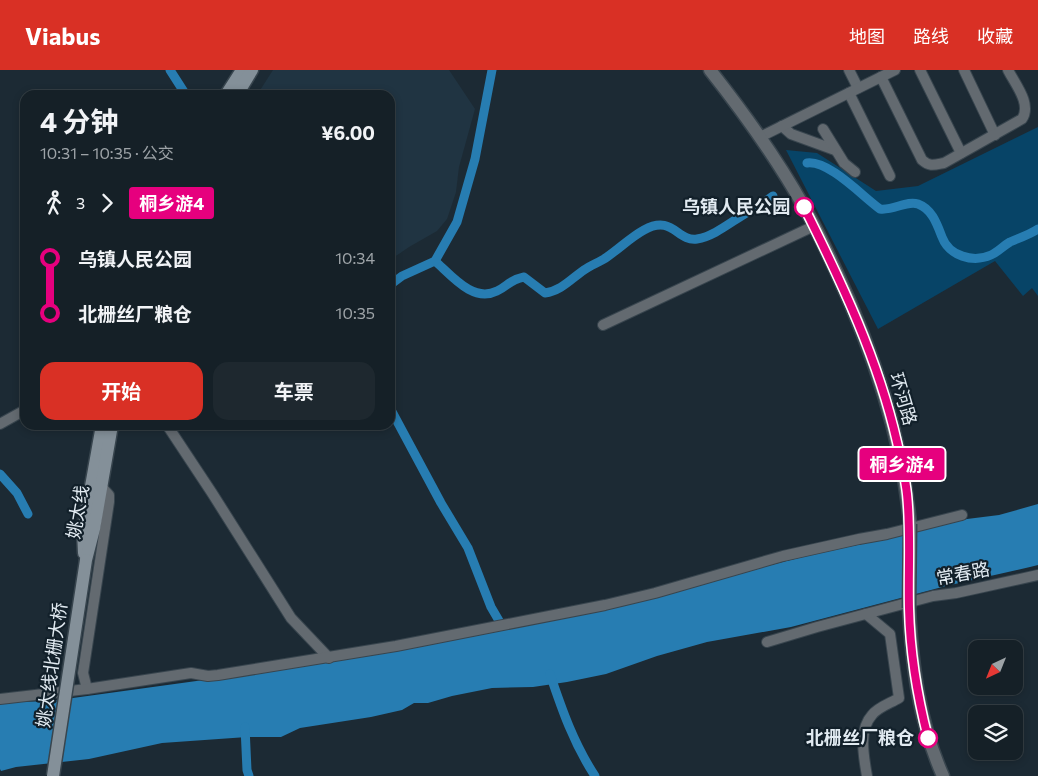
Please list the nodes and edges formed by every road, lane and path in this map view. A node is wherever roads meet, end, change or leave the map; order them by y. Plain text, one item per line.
1 (242, 70) edge
2 (252, 70) edge
3 (710, 70) edge
4 (849, 70) edge
5 (920, 70) edge
6 (964, 70) edge
7 (1008, 70) edge
8 (888, 72) edge
9 (229, 90) edge
10 (240, 90) edge
11 (854, 90) junction
12 (782, 126) junction
13 (822, 129) dead end
14 (995, 135) junction
15 (760, 138) junction
16 (835, 150) junction
17 (961, 153) junction
18 (855, 172) dead end
19 (890, 176) dead end
20 (814, 226) junction
21 (603, 325) dead end
22 (20, 413) edge
23 (0, 424) edge
24 (101, 430) edge
25 (111, 430) edge
26 (170, 430) edge
27 (100, 485) junction
28 (962, 515) dead end
29 (86, 560) junction
30 (1038, 575) edge
31 (866, 614) junction
32 (767, 642) dead end
33 (328, 658) junction
34 (87, 689) junction
35 (0, 698) edge
36 (53, 776) edge
37 (867, 776) edge
38 (943, 776) edge

1 - 9 main road
2 - 10 main road
3 - 15 street, 环河路
4 - 11 street
5 - 17 street
6 - 14 street
7 - 14 street
8 - 11 street
8 - 17 street
11 - 12 street
11 - 19 street
12 - 15 street
12 - 16 street
13 - 16 street
14 - 17 street
15 - 20 street, 环河路
16 - 18 street
20 - 21 street
20 - 38 street, 环河路, bridge
22 - 23 street
24 - 29 main road, 姚太线
25 - 27 main road, 姚太线
26 - 33 street
27 - 29 main road, 姚太线
27 - 34 street
28 - 33 street
29 - 36 main road, 姚太线北栅大桥, bridge
30 - 31 street, 常春路
31 - 32 street, 常春路
31 - 37 street
33 - 34 street
34 - 35 street

